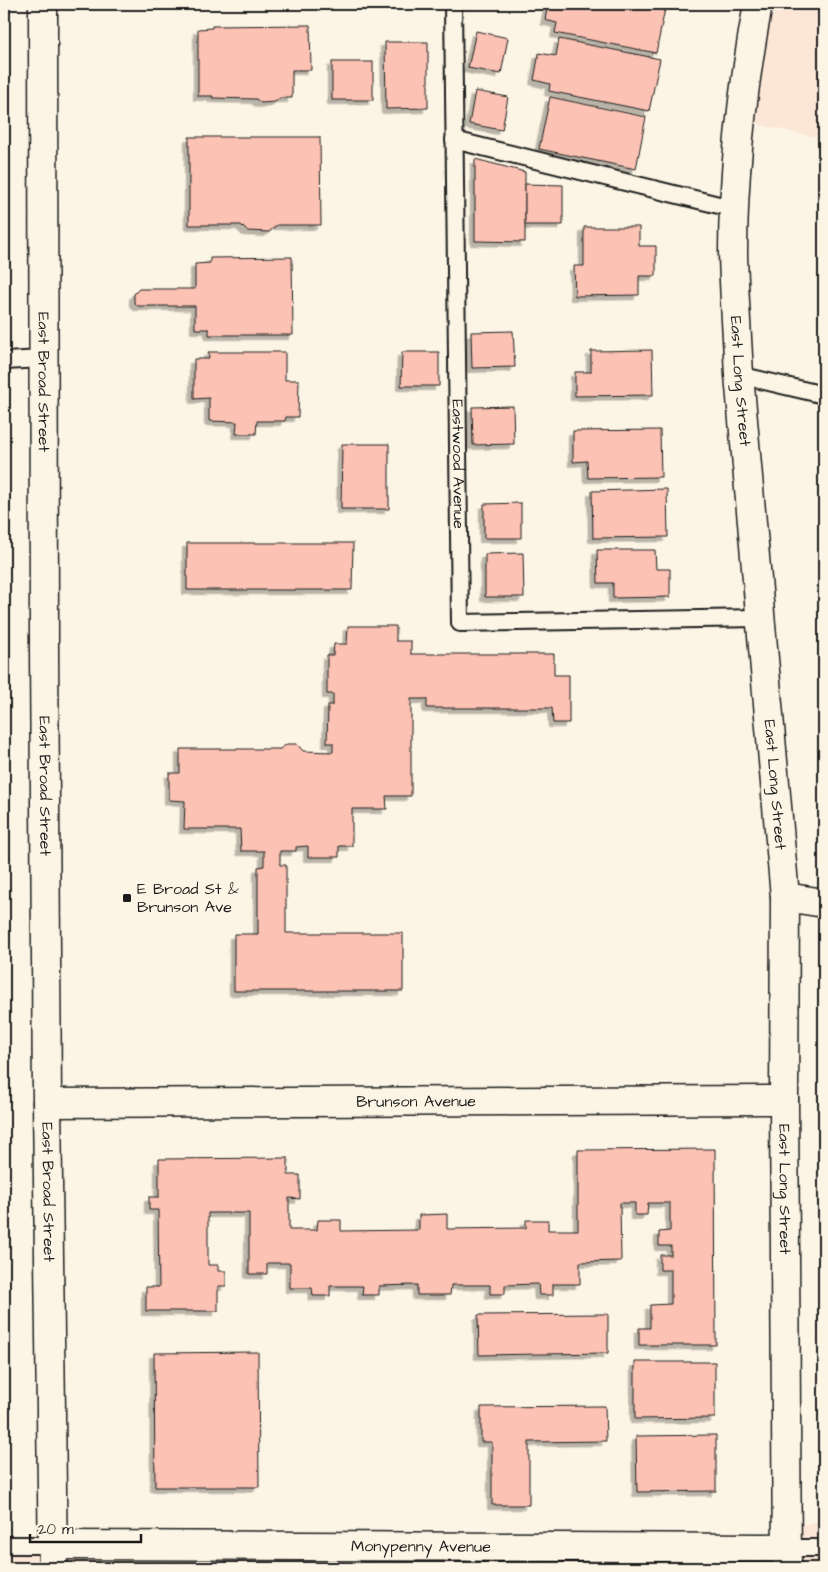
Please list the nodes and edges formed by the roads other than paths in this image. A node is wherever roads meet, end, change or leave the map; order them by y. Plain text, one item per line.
1 (43, 4) edge
2 (453, 4) edge
3 (758, 4) edge
4 (454, 140) junction
5 (734, 209) junction
6 (43, 359) junction
7 (4, 361) edge
8 (739, 375) junction
9 (824, 394) edge
10 (760, 618) junction
11 (785, 897) junction
12 (824, 903) edge
13 (784, 1100) junction
14 (47, 1104) junction
15 (4, 1545) edge
16 (824, 1548) edge
17 (53, 1556) edge
18 (787, 1558) edge

1 - 6 street, East Broad Street
2 - 4 lane, Eastwood Avenue
3 - 5 street, East Long Street
4 - 5 lane
4 - 10 lane, Eastwood Avenue
5 - 8 street, East Long Street
6 - 7 lane
6 - 14 street, East Broad Street
8 - 9 lane
8 - 10 street, East Long Street
10 - 11 street, East Long Street
11 - 12 street
11 - 13 street, East Long Street
13 - 14 street, Brunson Avenue
13 - 18 street, East Long Street
14 - 17 street, East Broad Street
15 - 17 lane
16 - 18 lane
17 - 18 street, Monypenny Avenue

